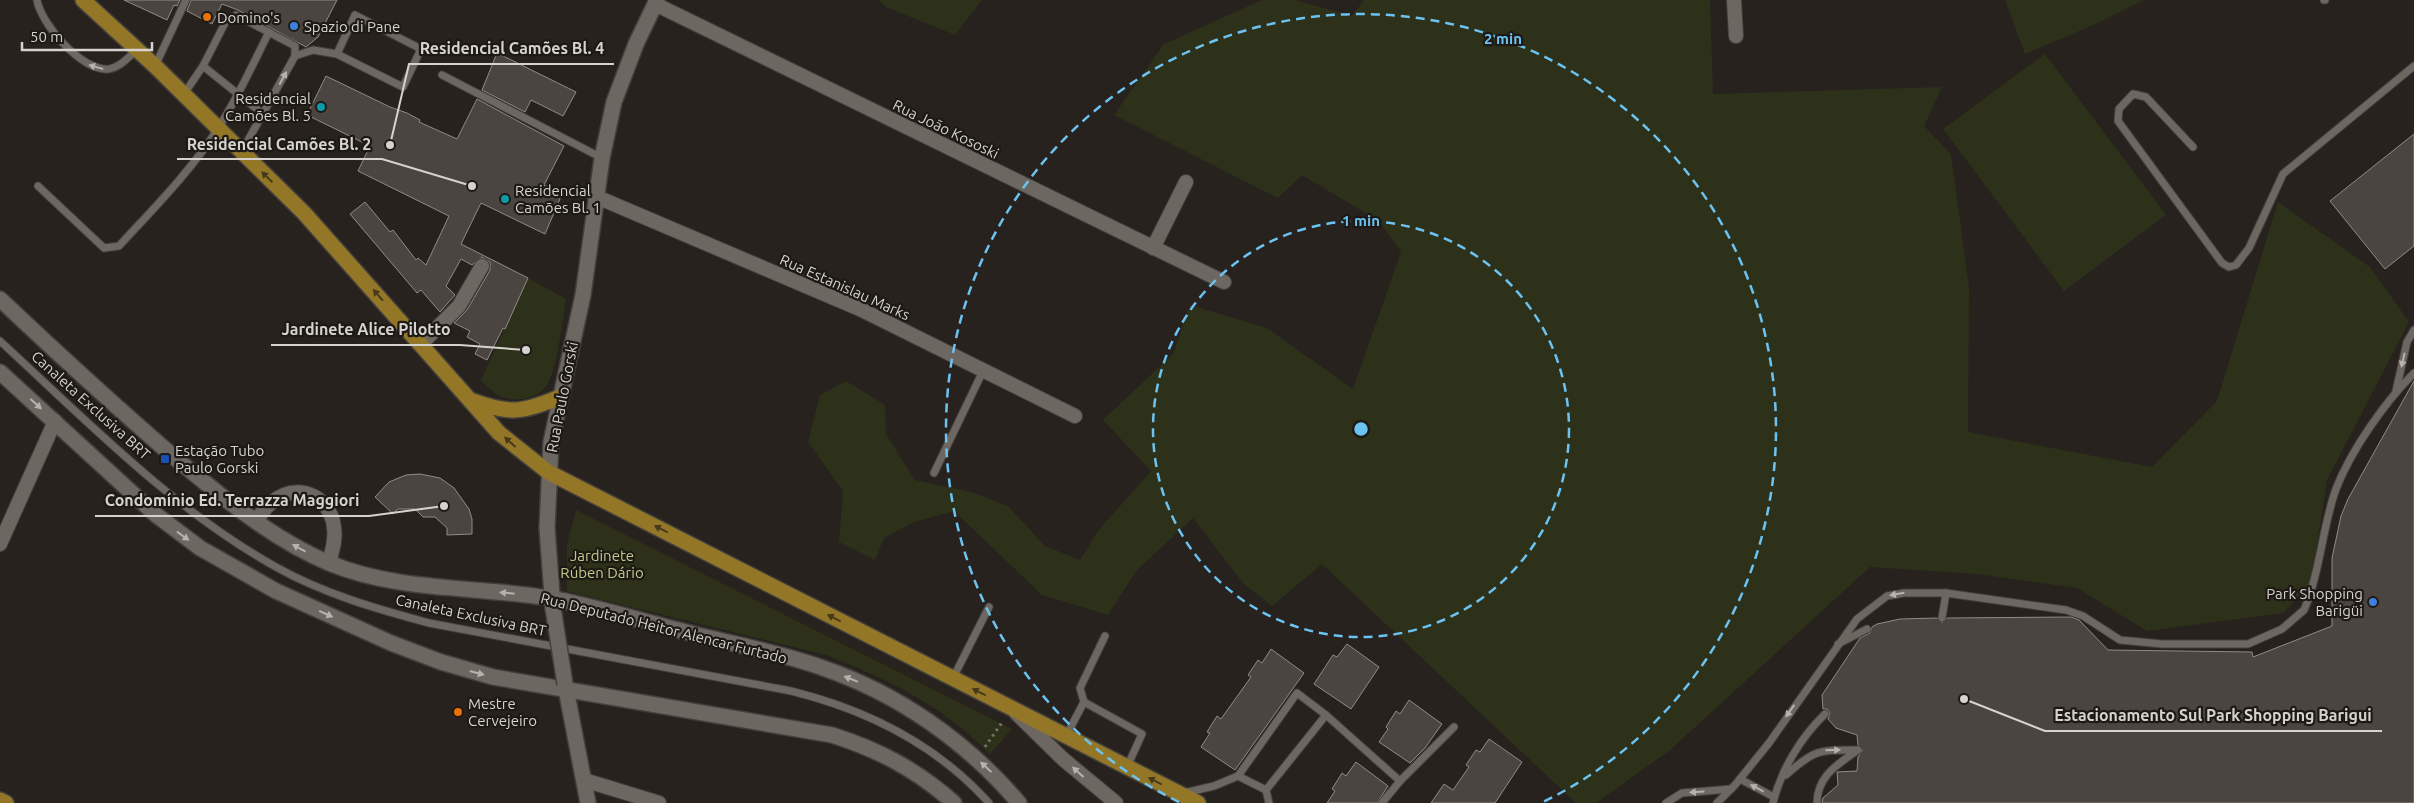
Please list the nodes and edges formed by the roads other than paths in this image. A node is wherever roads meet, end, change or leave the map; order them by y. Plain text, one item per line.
1 (37, 0) edge
2 (83, 0) edge
3 (186, 0) edge
4 (1734, 0) edge
5 (656, 2) edge
6 (269, 32) junction
7 (1736, 36) dead end
8 (138, 49) junction
9 (336, 54) junction
10 (295, 56) junction
11 (156, 66) junction
12 (204, 66) junction
13 (2414, 66) edge
14 (442, 76) dead end
15 (184, 94) junction
16 (238, 94) junction
17 (263, 114) junction
18 (218, 128) junction
19 (2193, 147) dead end
20 (242, 151) junction
21 (602, 158) junction
22 (1186, 182) dead end
23 (38, 186) dead end
24 (597, 198) junction
25 (1152, 248) junction
26 (482, 266) dead end
27 (1224, 282) dead end
28 (0, 299) edge
29 (2414, 330) edge
30 (0, 342) edge
31 (421, 344) junction
32 (984, 371) junction
33 (0, 372) edge
34 (2414, 373) edge
35 (2396, 391) junction
36 (560, 397) junction
37 (470, 400) junction
38 (1075, 416) dead end
39 (55, 422) junction
40 (548, 472) junction
41 (934, 473) dead end
42 (256, 521) junction
43 (0, 544) edge
44 (328, 563) junction
45 (1946, 594) junction
46 (552, 603) junction
47 (988, 607) dead end
48 (1942, 618) dead end
49 (1867, 629) dead end
50 (1105, 636) dead end
51 (1836, 645) junction
52 (953, 678) junction
53 (565, 687) junction
54 (1084, 702) junction
55 (1012, 708) junction
56 (1824, 714) dead end
57 (1326, 715) junction
58 (1454, 727) dead end
59 (1066, 736) junction
60 (1127, 767) junction
61 (1238, 776) junction
62 (1782, 779) junction
63 (584, 780) junction
64 (1740, 780) junction
65 (1400, 781) junction
66 (1266, 790) junction
67 (1731, 790) junction
68 (1180, 794) junction
69 (0, 800) edge
70 (1774, 800) edge
71 (6, 803) edge
72 (588, 803) edge
73 (659, 803) edge
74 (954, 803) edge
75 (989, 803) edge
76 (1019, 803) edge
77 (1116, 803) edge
78 (1198, 803) edge
79 (1269, 803) edge
80 (1382, 803) edge
81 (1666, 803) edge
82 (1717, 803) edge
83 (1817, 803) edge

8 -> 1 lane
2 - 8 main road
3 - 11 lane
4 - 7 street
5 - 21 street, Rua Paulo Gorski
5 - 25 street, Rua João Kososki
6 - 10 lane
6 - 12 lane
6 - 16 lane
8 - 11 main road
9 - 9 lane
9 - 10 lane
17 -> 10 lane
11 - 15 main road
12 - 15 lane
12 - 16 lane
13 - 19 lane
14 - 21 lane
15 - 18 main road
16 - 17 lane
16 - 18 lane
17 - 20 lane
18 - 20 main road
18 - 23 lane
31 -> 20 main road
21 - 24 street, Rua Paulo Gorski
22 - 25 street
24 - 32 street, Rua Estanislau Marks
24 - 36 street, Rua Paulo Gorski
25 - 27 street, Rua João Kososki
26 - 31 street
28 - 42 street, Rua Deputado Heitor Alencar Furtado
29 -> 35 lane
30 - 75 lane, Canaleta Exclusiva BRT
31 - 37 main road
32 - 38 street, Rua Estanislau Marks
32 - 41 lane
33 -> 39 street
34 - 35 lane
35 - 45 lane
36 - 37 main road
36 - 40 street, Rua Paulo Gorski
40 -> 37 main road
39 - 43 street
39 -> 53 street
40 - 46 street, Rua Paulo Gorski
52 -> 40 main road
44 -> 42 street, Rua Deputado Heitor Alencar Furtado
42 - 44 street
46 -> 44 street, Rua Deputado Heitor Alencar Furtado
45 - 48 lane
45 -> 51 lane
46 - 53 street, Rua Paulo Gorski, bridge
76 -> 46 street, Rua Deputado Heitor Alencar Furtado
47 - 52 lane
49 - 51 lane
50 - 54 lane
51 -> 64 lane
55 -> 52 main road
53 - 63 street, Rua Paulo Gorski
53 - 74 street
54 - 59 lane
54 - 60 lane
55 - 59 main road
77 -> 55 street
56 - 62 lane
57 - 61 lane
57 - 65 lane
57 - 66 lane
58 - 65 lane
59 - 60 main road
68 -> 60 main road
61 - 66 lane
61 - 68 lane
62 - 70 lane
62 -> 83 lane
63 - 72 street, Rua Paulo Gorski
63 - 73 street
64 - 67 lane
70 -> 64 lane
65 - 80 lane
66 - 79 lane
67 -> 81 lane
67 - 82 lane
68 - 78 main road
69 - 71 main road

